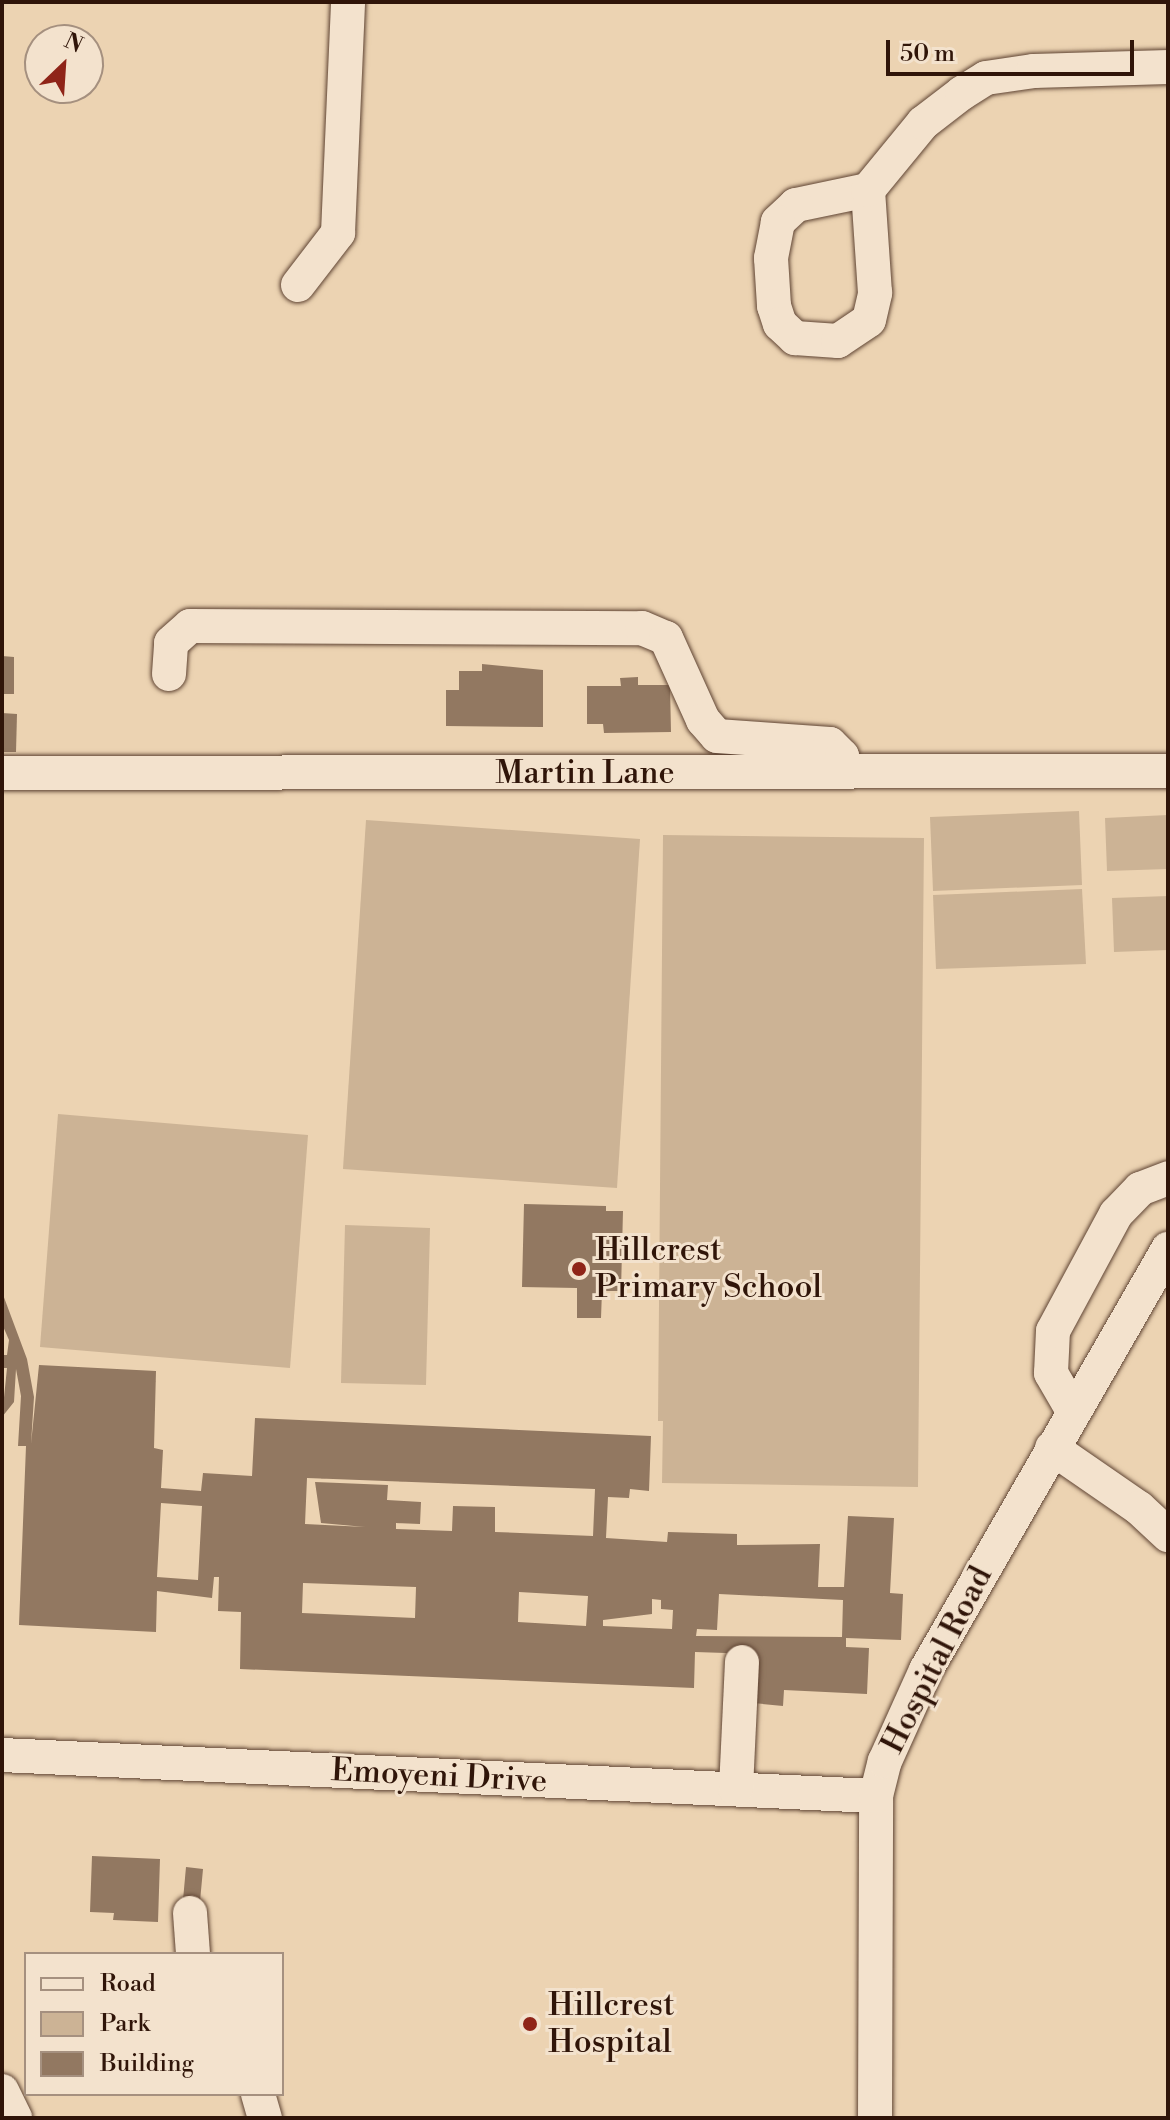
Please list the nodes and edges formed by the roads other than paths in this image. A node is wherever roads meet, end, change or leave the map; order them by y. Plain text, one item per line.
1 (348, 2) edge
2 (1168, 67) edge
3 (868, 190) junction
4 (298, 285) dead end
5 (169, 674) dead end
6 (1168, 771) edge
7 (843, 772) junction
8 (2, 773) edge
9 (1168, 1178) edge
10 (1168, 1249) edge
11 (1073, 1411) junction
12 (1052, 1448) junction
13 (1168, 1535) edge
14 (742, 1662) dead end
15 (4, 1754) edge
16 (736, 1789) junction
17 (876, 1796) junction
18 (190, 1913) dead end
19 (193, 1952) edge
20 (2, 2091) edge
21 (259, 2096) edge
22 (2, 2109) edge
23 (14, 2118) edge
24 (265, 2118) edge
25 (875, 2118) edge

1 - 4 street
2 - 3 street
3 - 3 street
5 - 7 street
6 - 7 street, Martin Lane
7 - 8 street, Martin Lane
9 - 11 street
10 - 11 street, Hospital Road
11 - 12 street, Hospital Road
12 - 13 street
12 - 17 street, Hospital Road
14 - 16 street
15 - 16 street, Emoyeni Drive
16 - 17 street, Emoyeni Drive
17 - 25 street, Hospital Road
18 - 19 street
20 - 23 street
21 - 24 street
22 - 23 street

